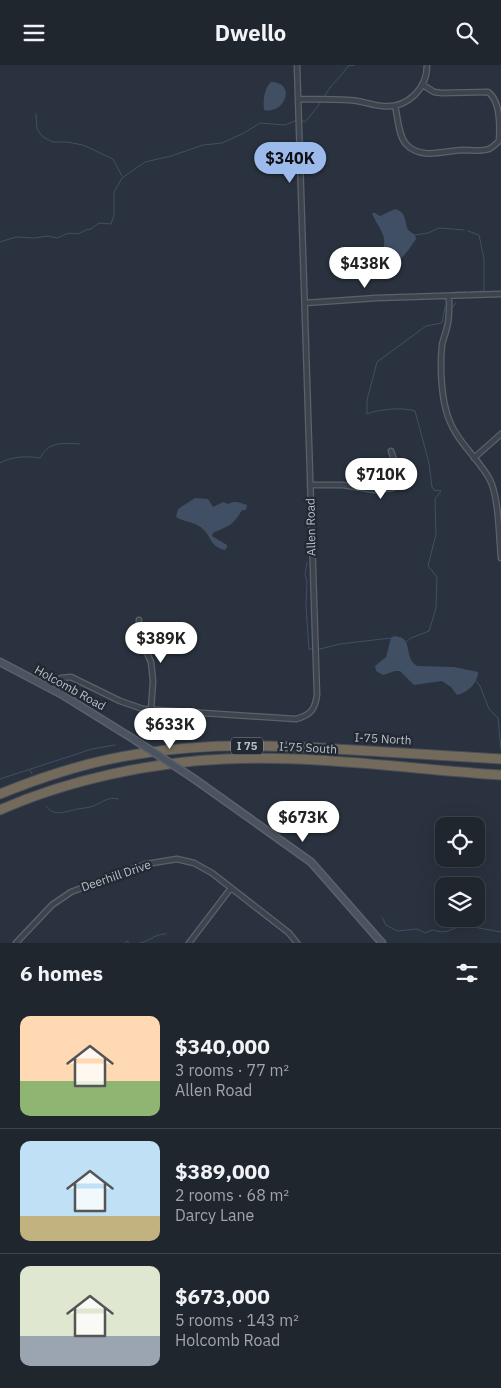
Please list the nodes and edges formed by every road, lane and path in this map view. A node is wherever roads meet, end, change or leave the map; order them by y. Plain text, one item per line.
1 (297, 65) edge
2 (427, 65) edge
3 (423, 85) junction
4 (298, 99) junction
5 (395, 106) junction
6 (501, 294) edge
7 (449, 296) junction
8 (305, 303) junction
9 (501, 433) edge
10 (391, 451) dead end
11 (474, 458) junction
12 (310, 485) junction
13 (501, 557) edge
14 (139, 620) dead end
15 (0, 662) edge
16 (47, 687) junction
17 (152, 710) junction
18 (501, 759) edge
19 (437, 771) junction
20 (501, 775) edge
21 (501, 779) edge
22 (0, 794) edge
23 (0, 810) edge
24 (231, 888) junction
25 (380, 942) edge
26 (16, 943) edge
27 (189, 943) edge
28 (298, 943) edge

1 - 4 street, Allen Road
2 - 3 street
3 - 5 street
3 - 5 street
4 - 5 street
4 - 8 street, Allen Road
6 - 7 street
7 - 8 street
7 - 11 street
8 - 12 street, Allen Road
9 - 11 street
10 - 12 street
11 - 13 street
12 - 17 street, Allen Road
14 - 17 street
15 - 16 street, Holcomb Road
16 - 17 street, Allen Road
16 - 25 street, Holcomb Road, bridge
18 - 22 highway, I-75 North / I 75
19 - 20 highway, I-75 South / I 75
19 - 21 highway
19 - 23 highway, I-75 South / I 75
24 - 26 street, Deerhill Drive
24 - 27 street
24 - 28 street, Deerhill Drive

